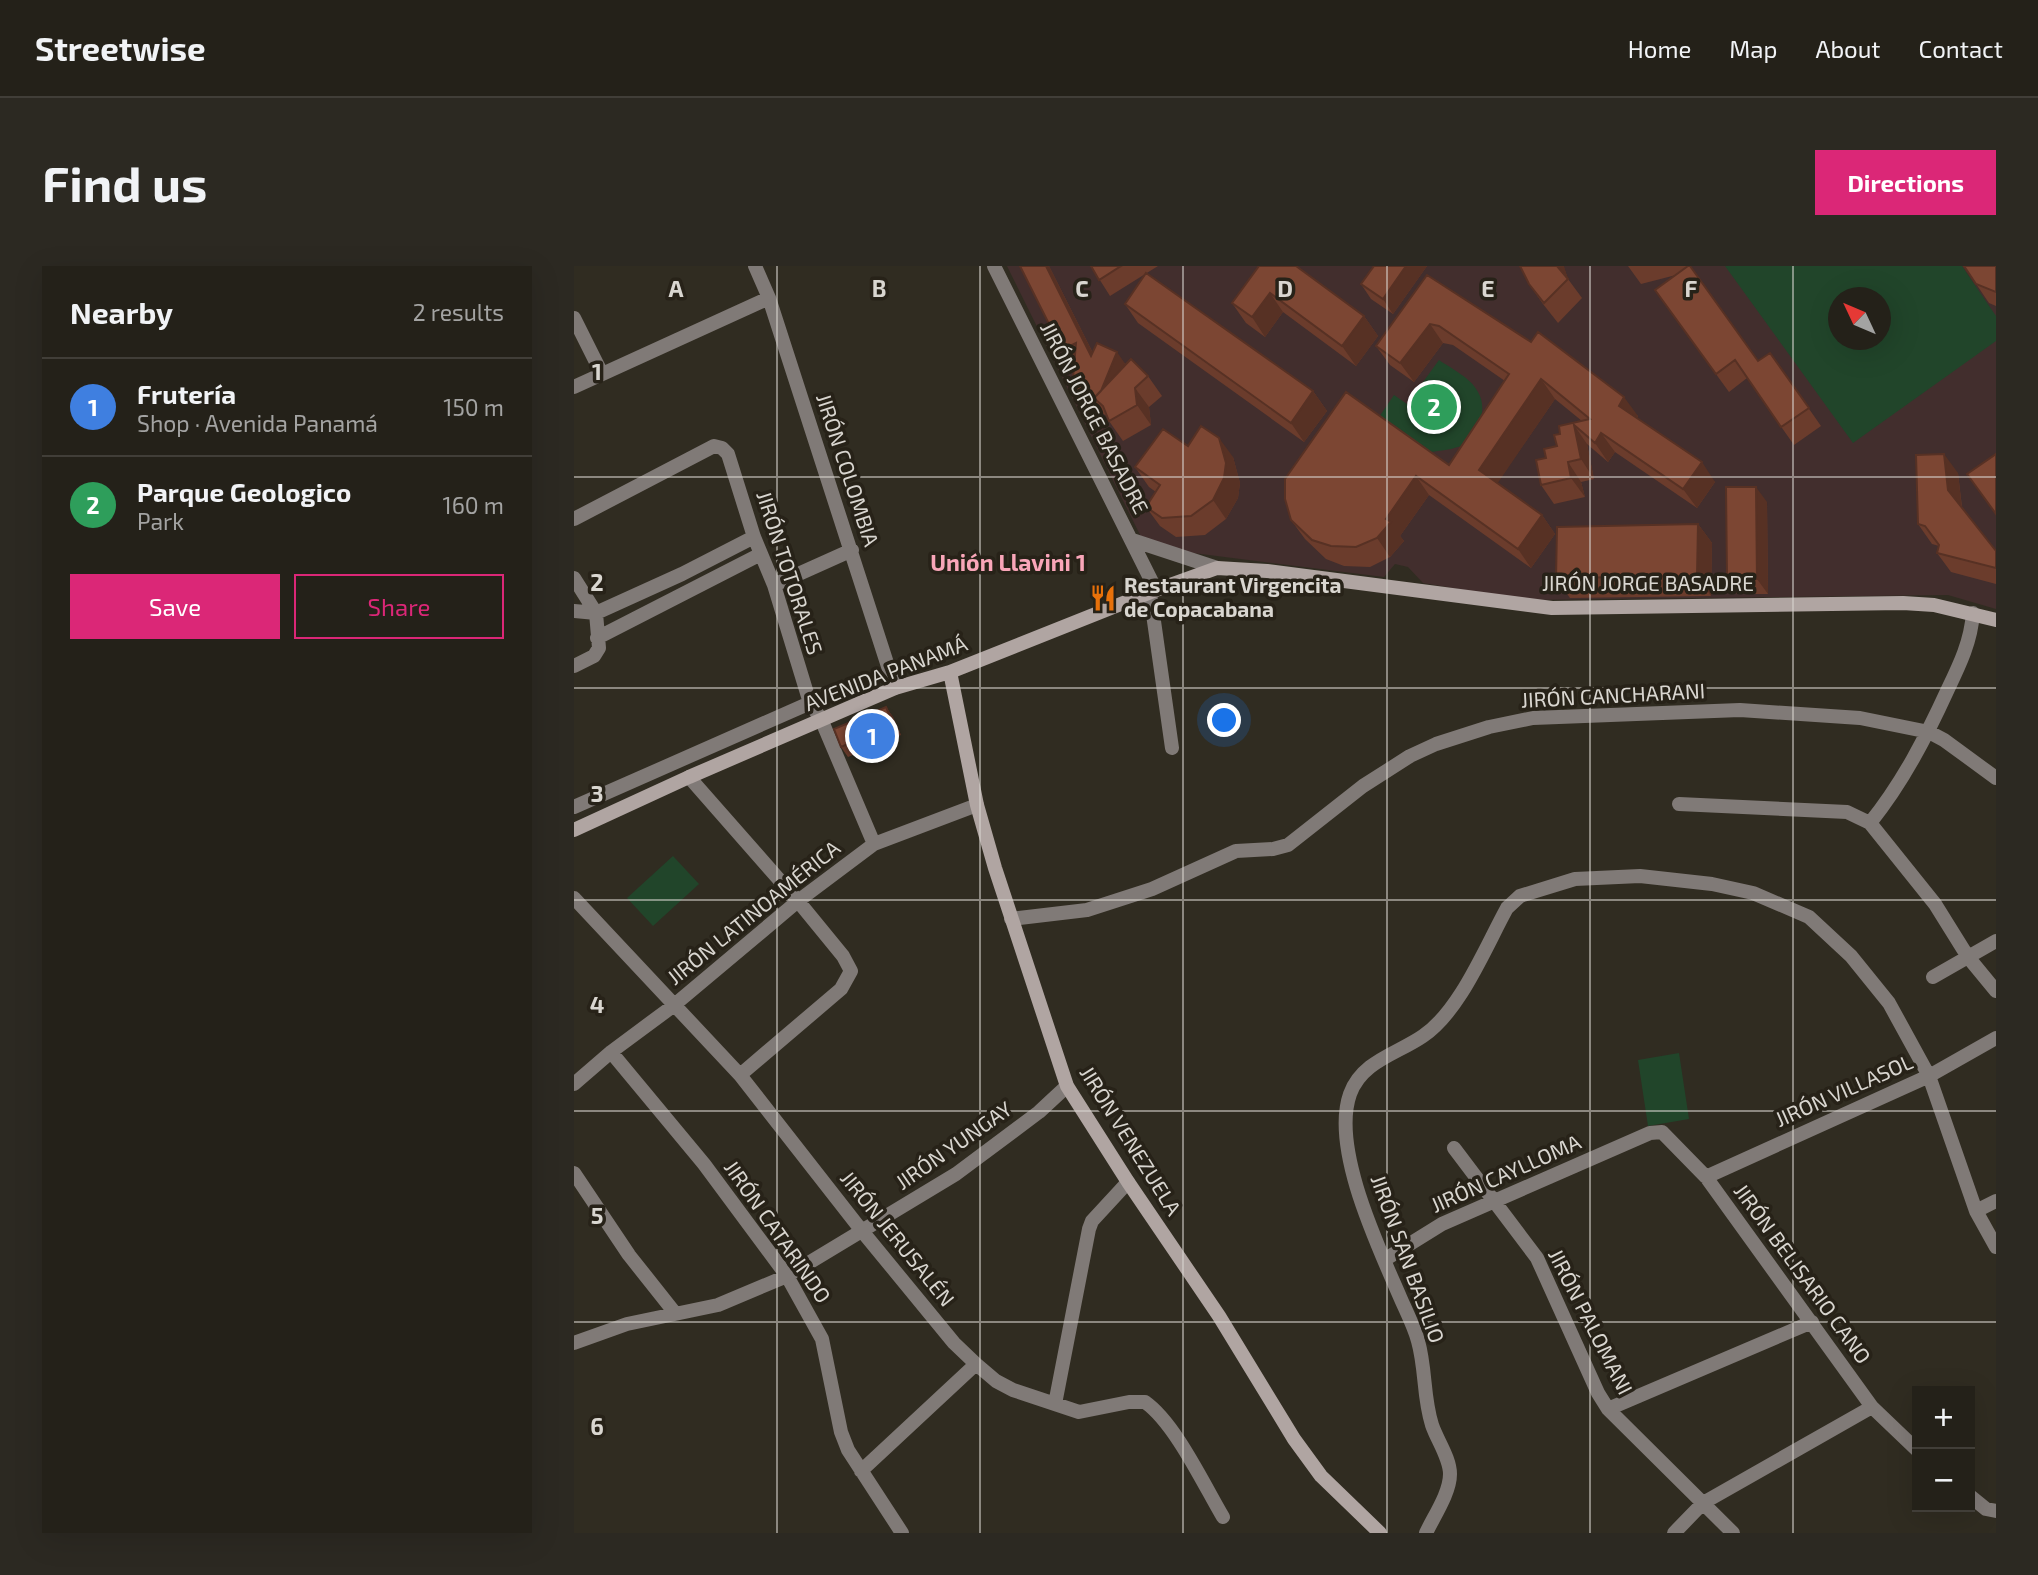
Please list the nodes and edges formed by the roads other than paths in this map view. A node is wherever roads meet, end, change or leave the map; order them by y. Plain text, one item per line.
1 (755, 266) edge
2 (994, 266) edge
3 (769, 298) junction
4 (574, 318) edge
5 (602, 374) junction
6 (574, 387) edge
7 (574, 519) edge
8 (754, 537) junction
9 (1132, 540) junction
10 (852, 551) junction
11 (761, 554) junction
12 (1217, 568) junction
13 (574, 578) edge
14 (774, 585) junction
15 (1153, 592) junction
16 (574, 611) edge
17 (596, 612) junction
18 (1973, 613) junction
19 (1996, 620) edge
20 (597, 638) junction
21 (574, 666) edge
22 (950, 672) junction
23 (895, 688) junction
24 (810, 704) junction
25 (821, 719) junction
26 (1929, 732) junction
27 (1172, 748) dead end
28 (689, 777) junction
29 (1996, 778) edge
30 (1679, 804) dead end
31 (977, 805) junction
32 (574, 807) edge
33 (1870, 823) junction
34 (574, 830) edge
35 (874, 844) junction
36 (574, 898) edge
37 (798, 901) junction
38 (1011, 919) junction
39 (1996, 941) edge
40 (1968, 957) junction
41 (1933, 977) dead end
42 (1996, 991) edge
43 (673, 1006) junction
44 (1996, 1038) edge
45 (611, 1052) junction
46 (740, 1075) junction
47 (1929, 1076) junction
48 (574, 1084) edge
49 (1067, 1086) junction
50 (1650, 1133) joint
51 (1454, 1147) dead end
52 (574, 1173) edge
53 (1706, 1177) junction
54 (1128, 1182) junction
55 (1996, 1201) edge
56 (1493, 1202) junction
57 (1976, 1211) junction
58 (862, 1231) junction
59 (1996, 1248) edge
60 (1384, 1260) junction
61 (787, 1276) junction
62 (675, 1313) junction
63 (1812, 1322) junction
64 (574, 1343) edge
65 (976, 1364) junction
66 (1055, 1404) junction
67 (1872, 1407) junction
68 (1608, 1409) junction
69 (1916, 1449) edge
70 (861, 1471) junction
71 (1975, 1500) edge
72 (1703, 1503) junction
73 (1996, 1511) edge
74 (1223, 1517) dead end
75 (902, 1533) edge
76 (1380, 1533) edge
77 (1426, 1533) edge
78 (1674, 1533) edge
79 (1733, 1533) edge

1 - 3 street, JIRÓN COLOMBIA
2 - 9 street, JIRÓN JORGE BASADRE
3 - 5 street
3 - 10 street, JIRÓN COLOMBIA
4 - 5 street
5 - 6 street
7 - 8 street, JIRÓN TOTORALES
8 - 11 street, JIRÓN TOTORALES
8 - 17 street
9 - 12 street
9 - 15 street, JIRÓN JORGE BASADRE
10 - 14 street
10 - 23 street, JIRÓN COLOMBIA
11 - 14 street, JIRÓN TOTORALES
11 - 20 street
12 - 15 street, AVENIDA PANAMÁ
12 - 18 street, JIRÓN JORGE BASADRE
13 - 17 street
14 - 24 street, JIRÓN TOTORALES
15 - 22 street, AVENIDA PANAMÁ
15 - 27 street, JIRÓN JORGE BASADRE
16 - 17 street
17 - 20 street
18 - 19 street, JIRÓN JORGE BASADRE
18 - 26 street
20 - 21 street
22 - 23 street, AVENIDA PANAMÁ
22 - 31 street, JIRÓN VENEZUELA
23 - 25 street, AVENIDA PANAMÁ
24 - 25 street, JIRÓN TOTORALES
24 - 32 street, AVENIDA PANAMÁ
25 - 28 street, AVENIDA PANAMÁ
25 - 35 street, JIRÓN TOTORALES
26 - 29 street, JIRÓN CANCHARANI
26 - 33 street
26 - 38 street, JIRÓN CANCHARANI
28 - 34 street, AVENIDA PANAMÁ
28 - 37 street
30 - 33 street
31 - 35 street, JIRÓN LATINOAMÉRICA
31 - 38 street, JIRÓN VENEZUELA
33 - 40 street
35 - 37 street, JIRÓN LATINOAMÉRICA
36 - 43 street, JIRÓN JERUSALÉN
37 - 43 street, JIRÓN LATINOAMÉRICA
37 - 46 street
38 - 49 street, JIRÓN VENEZUELA
39 - 40 street
40 - 41 street
40 - 42 street
43 - 45 street, JIRÓN LATINOAMÉRICA
43 - 46 street, JIRÓN JERUSALÉN
44 - 47 street, JIRÓN VILLASOL
45 - 48 street, JIRÓN LATINOAMÉRICA
45 - 61 street, JIRÓN CATARINDO
46 - 58 street, JIRÓN JERUSALÉN
47 - 53 street, JIRÓN VILLASOL
47 - 57 street, JIRÓN SAN BASILIO
47 - 60 street, JIRÓN SAN BASILIO
49 - 54 street, JIRÓN VENEZUELA
49 - 58 street, JIRÓN YUNGAY
50 - 53 street, JIRÓN BELISARIO CANO
50 - 56 street, JIRÓN CAYLLOMA
51 - 56 street, JIRÓN PALOMANI
52 - 62 street
53 - 63 street, JIRÓN BELISARIO CANO
54 - 66 street
54 - 76 street, JIRÓN VENEZUELA
55 - 57 street
56 - 60 street, JIRÓN CAYLLOMA
56 - 68 street, JIRÓN PALOMANI
57 - 59 street, JIRÓN SAN BASILIO
58 - 61 street, JIRÓN YUNGAY
58 - 65 street, JIRÓN JERUSALÉN
60 - 77 street, JIRÓN SAN BASILIO
61 - 62 street, JIRÓN YUNGAY
61 - 70 street, JIRÓN CATARINDO
62 - 64 street, JIRÓN YUNGAY
63 - 67 street, JIRÓN BELISARIO CANO
63 - 68 street
65 - 66 street, JIRÓN JERUSALÉN
65 - 70 street
66 - 74 street, JIRÓN JERUSALÉN
67 - 69 street, JIRÓN BELISARIO CANO
67 - 72 street
68 - 72 street, JIRÓN PALOMANI
70 - 75 street, JIRÓN CATARINDO
71 - 73 street
72 - 78 street
72 - 79 street, JIRÓN PALOMANI

